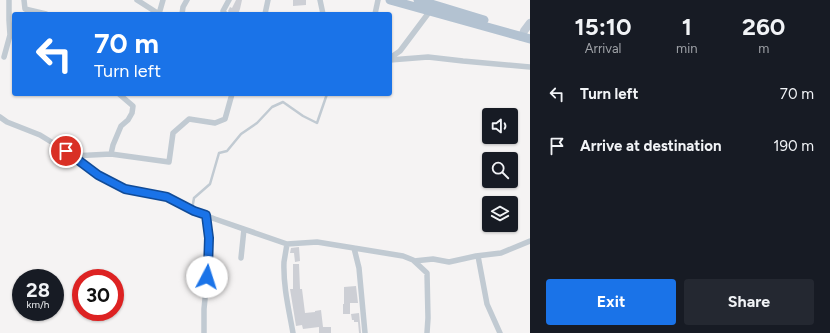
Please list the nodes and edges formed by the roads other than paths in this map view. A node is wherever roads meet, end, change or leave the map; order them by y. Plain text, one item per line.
1 (10, 0) edge
2 (24, 0) edge
3 (137, 0) edge
4 (163, 0) edge
5 (187, 0) edge
6 (229, 0) edge
7 (268, 0) edge
8 (320, 0) edge
9 (378, 0) edge
10 (390, 0) edge
11 (418, 0) edge
12 (430, 11) junction
13 (38, 12) edge
14 (156, 12) edge
15 (160, 12) edge
16 (182, 12) edge
17 (223, 12) edge
18 (265, 12) edge
19 (323, 12) edge
20 (375, 12) edge
21 (530, 23) edge
22 (526, 35) edge
23 (4, 57) dead end
24 (392, 57) edge
25 (392, 59) edge
26 (530, 67) edge
27 (121, 96) edge
28 (231, 96) edge
29 (326, 96) edge
30 (0, 117) edge
31 (111, 154) junction
32 (72, 156) junction
33 (192, 210) junction
34 (206, 215) junction
35 (244, 229) junction
36 (530, 241) edge
37 (287, 244) junction
38 (354, 248) junction
39 (478, 256) junction
40 (241, 258) dead end
41 (414, 261) junction
42 (204, 333) edge
43 (293, 333) edge
44 (365, 333) edge
45 (427, 333) edge
46 (500, 333) edge

1 - 23 street
2 - 13 street
3 - 14 street
4 - 15 street
5 - 16 street
6 - 17 street
7 - 18 street
8 - 19 street
9 - 20 street
10 - 12 main road
11 - 22 main road
12 - 22 main road
12 - 24 street
21 - 22 main road
25 - 26 street
27 - 31 street
28 - 31 street
29 - 33 lane
30 - 32 street
31 - 32 street
32 - 33 street
33 - 34 street
34 - 35 street
34 - 42 street
35 - 37 street
35 - 40 street
36 - 39 street
37 - 38 street
37 - 43 street
38 - 41 street
38 - 44 street
39 - 41 street
39 - 46 street
41 - 45 street

